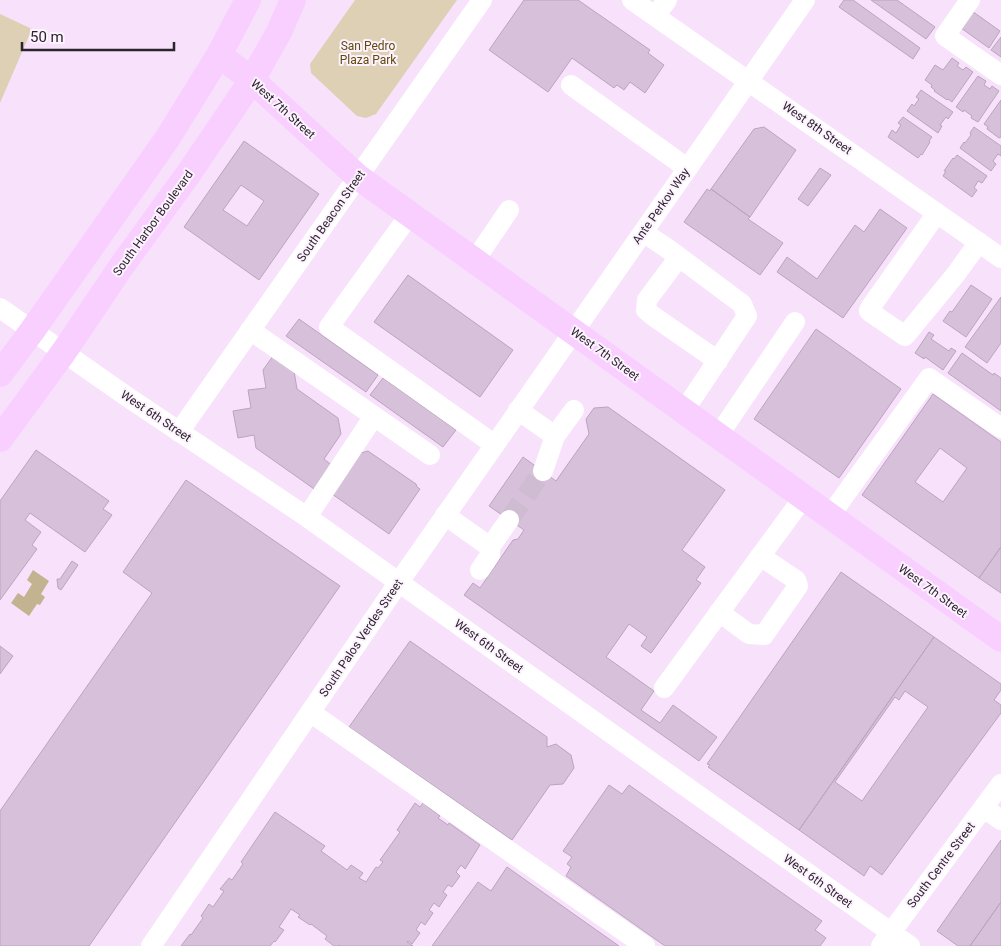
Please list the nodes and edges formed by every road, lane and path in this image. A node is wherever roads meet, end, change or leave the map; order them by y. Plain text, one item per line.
1 (248, 0) edge
2 (293, 0) edge
3 (482, 0) edge
4 (632, 0) edge
5 (804, 0) edge
6 (970, 0) edge
7 (661, 8) edge
8 (219, 55) junction
9 (1001, 75) edge
10 (252, 80) junction
11 (748, 81) junction
12 (571, 85) dead end
13 (687, 168) junction
14 (358, 177) junction
15 (509, 210) dead end
16 (937, 212) junction
17 (410, 214) junction
18 (643, 232) junction
19 (979, 242) junction
20 (679, 257) junction
21 (1001, 258) edge
22 (474, 260) junction
23 (0, 308) edge
24 (795, 322) dead end
25 (250, 330) junction
26 (32, 331) junction
27 (574, 332) junction
28 (63, 353) junction
29 (718, 361) junction
30 (0, 374) edge
31 (518, 410) junction
32 (574, 410) dead end
33 (684, 412) junction
34 (374, 416) junction
35 (1001, 428) edge
36 (179, 432) junction
37 (555, 436) junction
38 (718, 436) junction
39 (0, 439) edge
40 (495, 445) junction
41 (430, 455) dead end
42 (542, 471) tunnel mouth
43 (803, 498) junction
44 (445, 515) junction
45 (307, 516) junction
46 (830, 517) junction
47 (509, 520) tunnel mouth
48 (490, 547) junction
49 (760, 556) junction
50 (480, 570) dead end
51 (399, 582) junction
52 (719, 612) junction
53 (1001, 639) edge
54 (664, 688) dead end
55 (310, 712) junction
56 (1001, 784) edge
57 (984, 808) junction
58 (1001, 820) edge
59 (885, 939) edge
60 (151, 946) edge
61 (645, 946) edge
62 (910, 946) edge

1 - 8 main road
2 - 10 main road, South Harbor Boulevard
3 - 14 street, South Beacon Street
4 - 7 street, West 8th Street
5 - 11 street
6 - 9 street
7 - 11 street, West 8th Street
8 - 10 main road, West 7th Street
8 - 26 main road
10 - 14 main road, West 7th Street
10 - 28 main road, South Harbor Boulevard
11 - 13 street, Ante Perkov Way
11 - 16 street, West 8th Street
12 - 13 street
13 - 18 street, Ante Perkov Way
14 - 17 main road, West 7th Street
14 - 25 street, South Beacon Street
15 - 22 street
16 - 19 street, West 8th Street
16 - 19 street
17 - 22 main road, West 7th Street
17 - 40 street
18 - 20 street
18 - 27 street, Ante Perkov Way
19 - 21 street, West 8th Street
20 - 29 street
20 - 29 street
22 - 27 main road, West 7th Street
23 - 26 street, West 6th Street
24 - 38 street
25 - 34 street
25 - 36 street, South Beacon Street
26 - 28 street, West 6th Street
26 - 30 main road
27 - 31 street, South Palos Verdes Street
27 - 33 main road, West 7th Street
28 - 36 street, West 6th Street
28 - 39 main road, South Harbor Boulevard
29 - 33 street
31 - 37 street
31 - 40 street, South Palos Verdes Street
32 - 37 street
33 - 38 main road, West 7th Street
34 - 41 street
34 - 45 street
35 - 46 street
36 - 45 street, West 6th Street
37 - 42 street
38 - 43 main road, West 7th Street
40 - 44 street, South Palos Verdes Street
43 - 46 main road, West 7th Street
43 - 49 street
44 - 48 street
44 - 51 street, South Palos Verdes Street
45 - 51 street, West 6th Street
46 - 53 main road, West 7th Street
47 - 48 street
48 - 50 street
49 - 52 street
49 - 52 street
51 - 55 street, South Palos Verdes Street
51 - 59 street, West 6th Street
52 - 54 street
55 - 60 street, South Palos Verdes Street
55 - 61 street
56 - 57 street, South Centre Street
57 - 58 street
57 - 59 street, South Centre Street
59 - 62 street, West 6th Street

